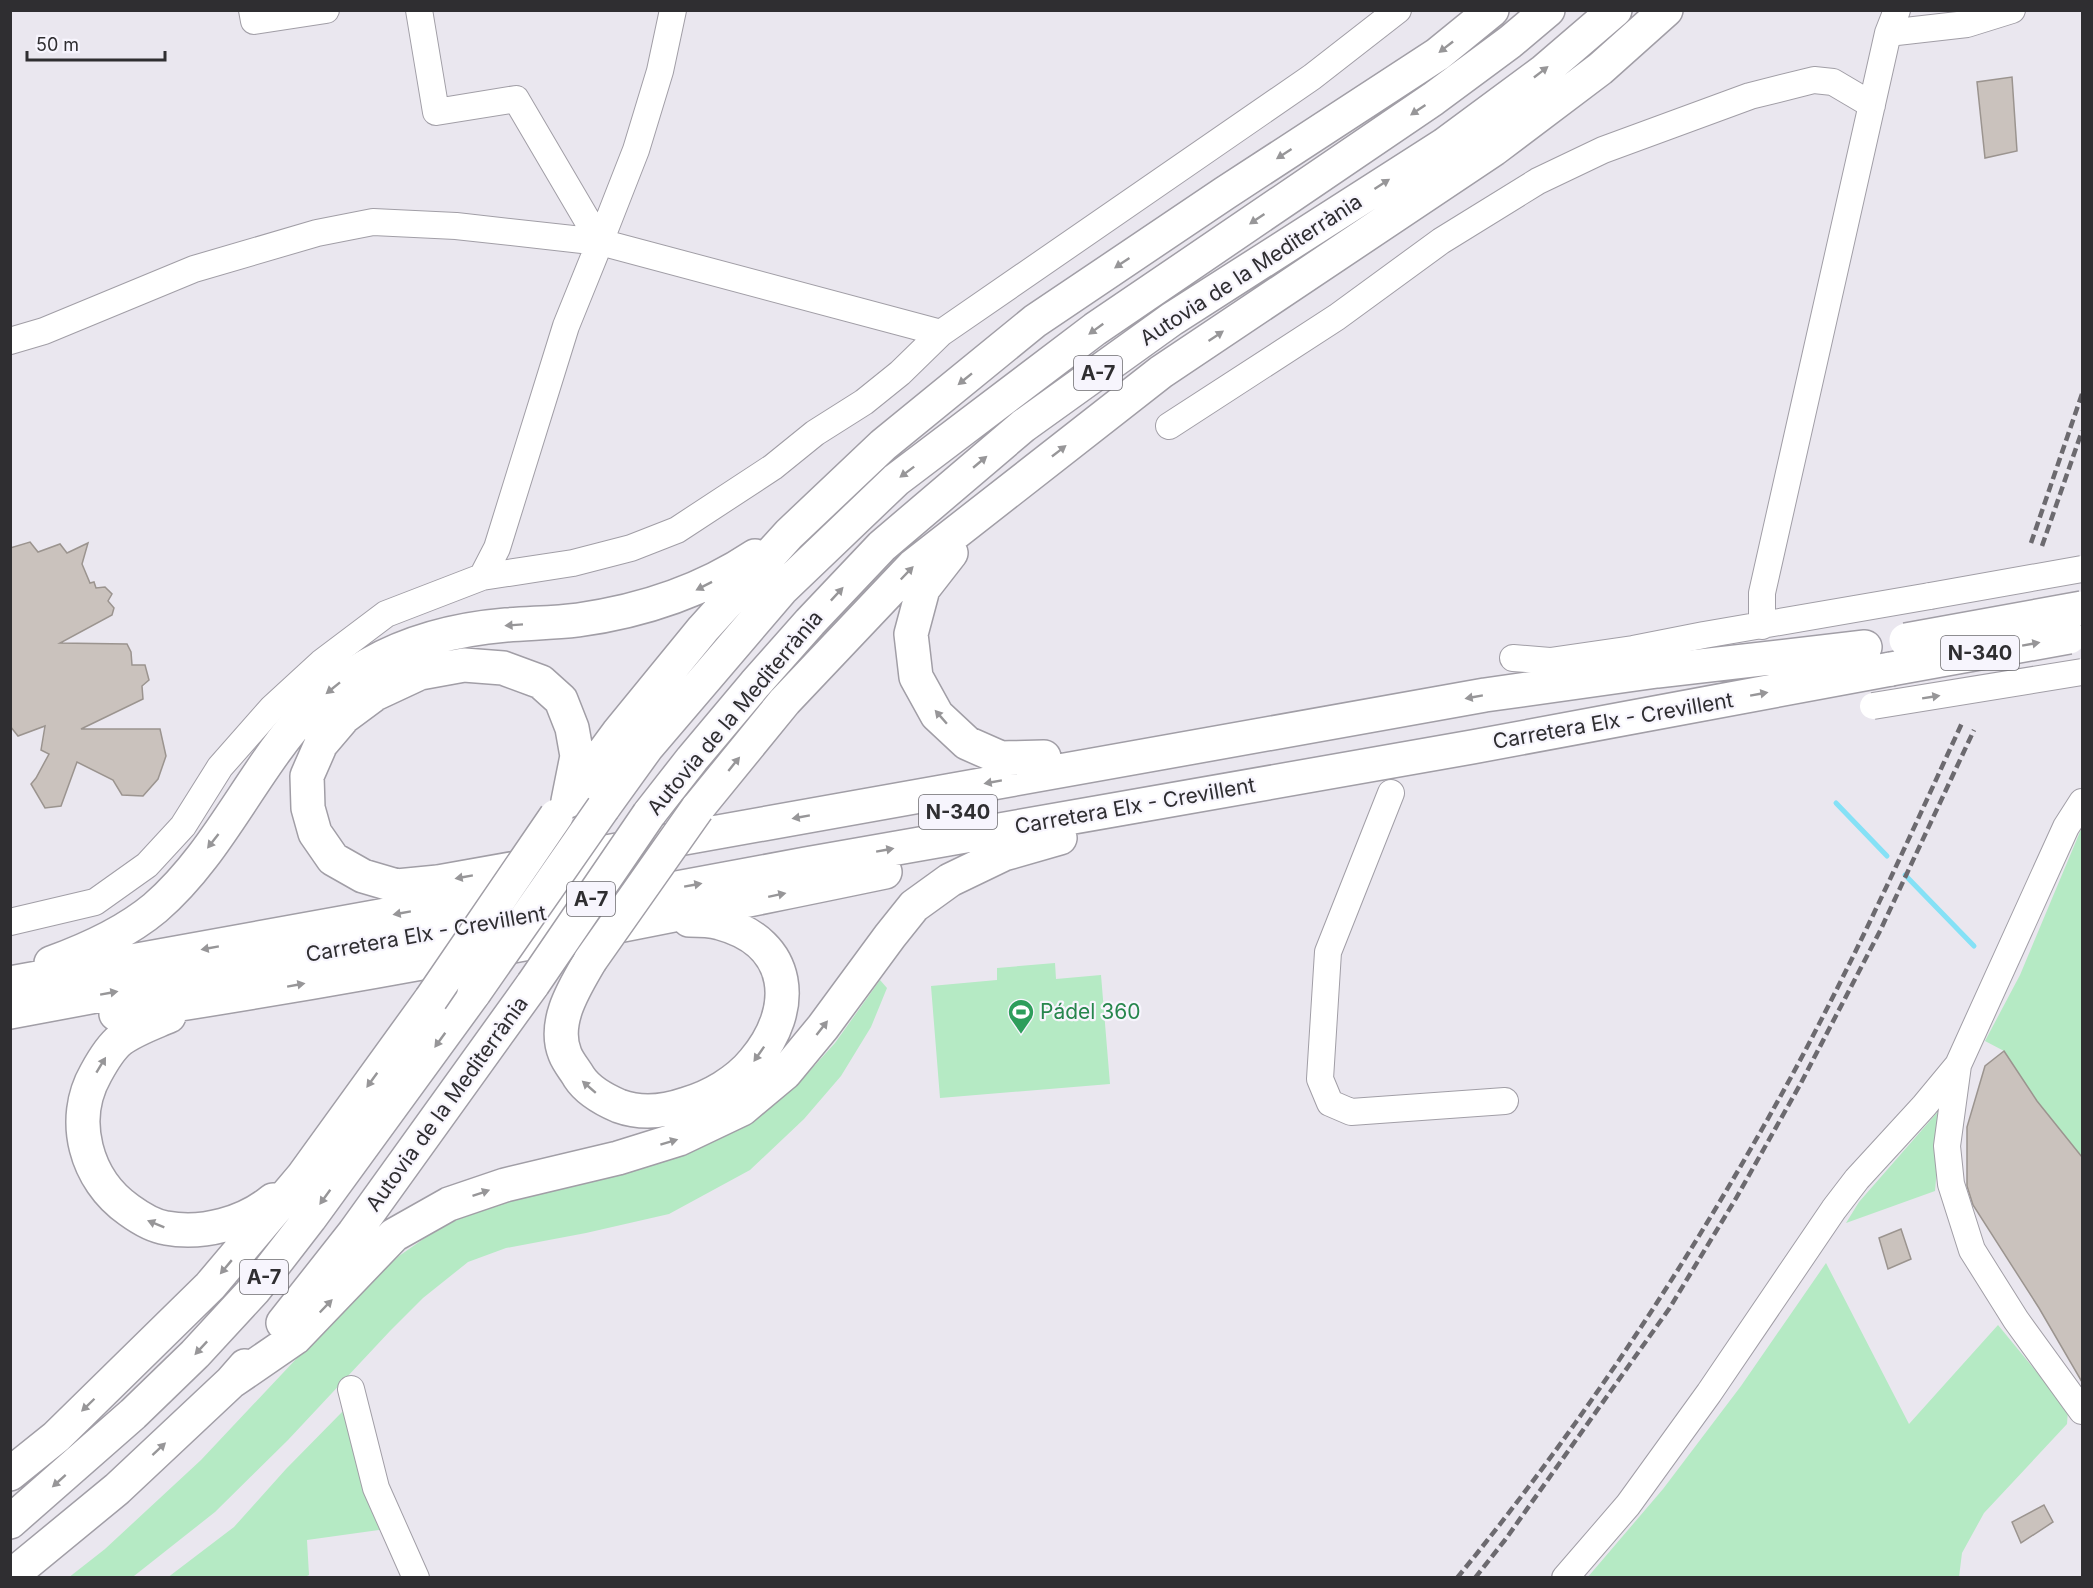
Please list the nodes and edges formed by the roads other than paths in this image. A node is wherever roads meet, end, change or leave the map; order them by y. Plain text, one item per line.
1 (252, 10) edge
2 (326, 10) edge
3 (419, 10) edge
4 (673, 10) edge
5 (1398, 10) edge
6 (1492, 10) edge
7 (1548, 10) edge
8 (1615, 10) edge
9 (1666, 10) edge
10 (2012, 10) edge
11 (1892, 22) edge
12 (1872, 105) junction
13 (600, 242) junction
14 (941, 333) junction
15 (10, 341) edge
16 (1169, 426) dead end
17 (986, 508) junction
18 (789, 534) junction
19 (2082, 568) edge
20 (482, 577) junction
21 (1762, 626) junction
22 (2078, 626) edge
23 (1865, 647) junction
24 (1513, 658) dead end
25 (2082, 672) edge
26 (1873, 706) dead end
27 (1278, 730) junction
28 (1472, 747) junction
29 (1392, 793) dead end
30 (2082, 802) edge
31 (562, 808) junction
32 (2082, 815) edge
33 (1089, 830) junction
34 (10, 922) edge
35 (621, 926) junction
36 (10, 975) edge
37 (10, 983) edge
38 (252, 993) junction
39 (10, 1012) edge
40 (10, 1030) edge
41 (1957, 1076) junction
42 (1505, 1101) dead end
43 (303, 1176) junction
44 (231, 1382) junction
45 (351, 1389) dead end
46 (2082, 1411) edge
47 (10, 1474) edge
48 (10, 1522) edge
49 (10, 1577) edge
50 (416, 1578) edge
51 (1565, 1578) edge
52 (1575, 1578) edge

1 - 2 street
3 - 13 street
4 - 13 street
5 - 14 street
6 -> 18 highway
7 -> 48 highway, Autovia de la Mediterrània / A-7, bridge
44 -> 8 highway, Autovia de la Mediterrània / A-7, bridge
17 -> 9 highway
10 - 11 street
11 - 12 street
12 - 16 street
12 - 21 street
13 - 14 street
13 - 15 street
13 - 20 street
14 - 20 street
27 -> 17 highway
35 -> 17 highway, bridge
18 - 31 highway
18 -> 36 highway
19 - 21 street, bridge
20 - 34 street
21 - 24 street
22 - 23 highway, Carretera Elx - Crevillent / N-340, bridge
28 -> 22 highway, Carretera Elx - Crevillent / N-340, bridge
23 -> 27 highway
23 -> 37 highway, Carretera Elx - Crevillent / N-340
26 -> 25 street, bridge
27 -> 31 highway
28 - 33 highway
39 -> 28 highway, Carretera Elx - Crevillent / N-340
29 - 42 street
30 - 41 street
31 -> 43 highway, bridge
32 - 41 street
35 -> 33 highway
44 -> 33 highway
38 -> 35 highway
38 - 40 highway
43 -> 38 highway
41 - 46 street
41 - 51 street
41 - 52 street
43 -> 47 highway
49 -> 44 highway, Autovia de la Mediterrània / A-7
45 - 50 street

